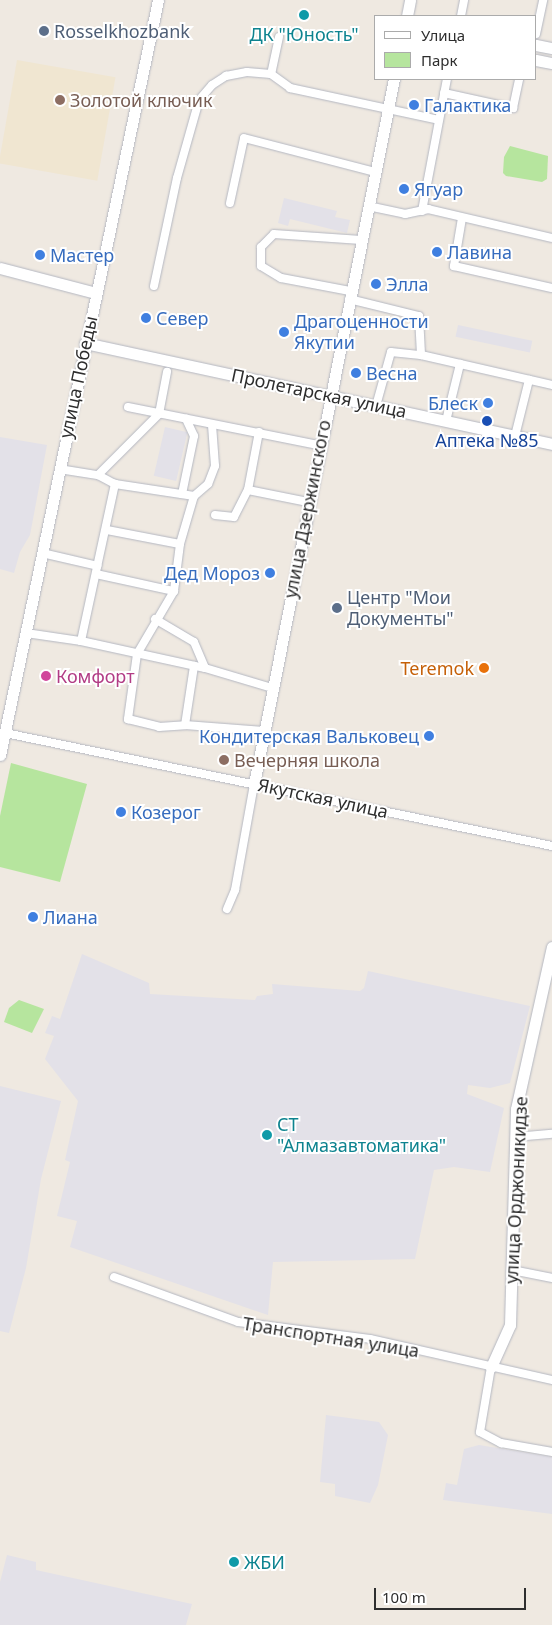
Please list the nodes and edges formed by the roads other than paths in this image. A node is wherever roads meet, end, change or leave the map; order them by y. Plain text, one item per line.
1 (158, 0) edge
2 (410, 0) edge
3 (464, 0) edge
4 (543, 0) edge
5 (407, 15) edge
6 (461, 15) edge
7 (537, 29) edge
8 (279, 37) dead end
9 (537, 45) edge
10 (552, 48) edge
11 (537, 60) edge
12 (552, 63) edge
13 (271, 74) junction
14 (394, 80) edge
15 (447, 80) edge
16 (519, 80) edge
17 (444, 93) junction
18 (388, 110) junction
19 (439, 120) junction
20 (375, 172) junction
21 (230, 203) dead end
22 (368, 206) junction
23 (422, 211) junction
24 (462, 218) junction
25 (552, 238) edge
26 (361, 240) junction
27 (0, 268) edge
28 (154, 286) dead end
29 (552, 288) edge
30 (96, 293) junction
31 (349, 295) junction
32 (85, 343) junction
33 (421, 355) junction
34 (460, 364) junction
35 (167, 372) dead end
36 (529, 380) junction
37 (552, 385) edge
38 (329, 396) junction
39 (376, 406) junction
40 (128, 407) dead end
41 (159, 414) junction
42 (186, 419) junction
43 (446, 421) junction
44 (212, 424) junction
45 (259, 432) junction
46 (515, 436) junction
47 (552, 444) edge
48 (319, 445) junction
49 (59, 469) junction
50 (98, 475) junction
51 (114, 484) junction
52 (248, 490) junction
53 (182, 494) junction
54 (194, 496) junction
55 (308, 502) junction
56 (215, 515) dead end
57 (107, 530) junction
58 (180, 544) junction
59 (42, 553) junction
60 (97, 570) junction
61 (174, 591) junction
62 (155, 619) junction
63 (26, 633) junction
64 (81, 641) junction
65 (137, 654) junction
66 (194, 666) junction
67 (205, 668) junction
68 (272, 688) junction
69 (185, 725) junction
70 (264, 731) junction
71 (5, 733) junction
72 (0, 755) edge
73 (254, 784) junction
74 (552, 846) edge
75 (227, 909) dead end
76 (552, 947) edge
77 (552, 1134) edge
78 (514, 1137) junction
79 (512, 1270) junction
80 (114, 1277) dead end
81 (552, 1278) edge
82 (491, 1367) junction
83 (552, 1380) edge
84 (552, 1452) edge

1 - 30 main road, улица Победы
2 - 5 main road
3 - 6 street
4 - 7 street
8 - 13 street
9 - 10 main road
11 - 12 main road
13 - 18 street
13 - 28 street
14 - 18 main road, улица Дзержинского
15 - 17 street
16 - 17 street
17 - 19 street
18 - 19 street
18 - 20 main road, улица Дзержинского
19 - 23 street
20 - 21 street
20 - 22 main road, улица Дзержинского
22 - 23 street
22 - 26 main road, улица Дзержинского
23 - 24 street
24 - 25 street
24 - 29 street
26 - 31 main road, улица Дзержинского
26 - 31 street
27 - 30 main road
30 - 32 main road, улица Победы
31 - 33 street
31 - 38 main road, улица Дзержинского
32 - 38 main road, Пролетарская улица
32 - 49 main road, улица Победы
33 - 34 street
33 - 39 street
34 - 36 street
34 - 43 street
35 - 41 street
36 - 37 street
36 - 46 street
38 - 39 main road, Пролетарская улица
38 - 48 main road, улица Дзержинского
39 - 43 main road, Пролетарская улица
40 - 41 street
41 - 42 street
41 - 50 street
42 - 44 street
42 - 53 street
43 - 46 main road, Пролетарская улица
44 - 45 street
44 - 54 street
45 - 48 street
45 - 52 street
46 - 47 main road, Пролетарская улица
48 - 55 main road, улица Дзержинского
49 - 50 street
49 - 59 main road, улица Победы
50 - 51 street
51 - 53 street
51 - 57 street
52 - 55 street
52 - 56 street
53 - 54 street
54 - 58 street
55 - 68 main road, улица Дзержинского
57 - 58 street
57 - 60 street
58 - 61 street
59 - 60 street
59 - 63 main road, улица Победы
60 - 61 street
60 - 64 street
61 - 62 street
62 - 65 street
62 - 67 street
63 - 64 street
63 - 71 main road, улица Победы
64 - 65 street
65 - 66 street
65 - 69 street
66 - 67 street
66 - 69 street
67 - 68 street
68 - 70 main road, улица Дзержинского
69 - 70 street
70 - 73 main road, улица Дзержинского
71 - 72 main road, улица Победы
71 - 73 street, Якутская улица
73 - 74 street, Якутская улица
73 - 75 street, улица Дзержинского
76 - 78 main road, улица Орджоникидзе
77 - 78 street
78 - 79 main road, улица Орджоникидзе
79 - 81 street
79 - 82 main road, улица Орджоникидзе
80 - 82 street, Транспортная улица
82 - 83 street, Транспортная улица
82 - 84 street, улица Орджоникидзе

